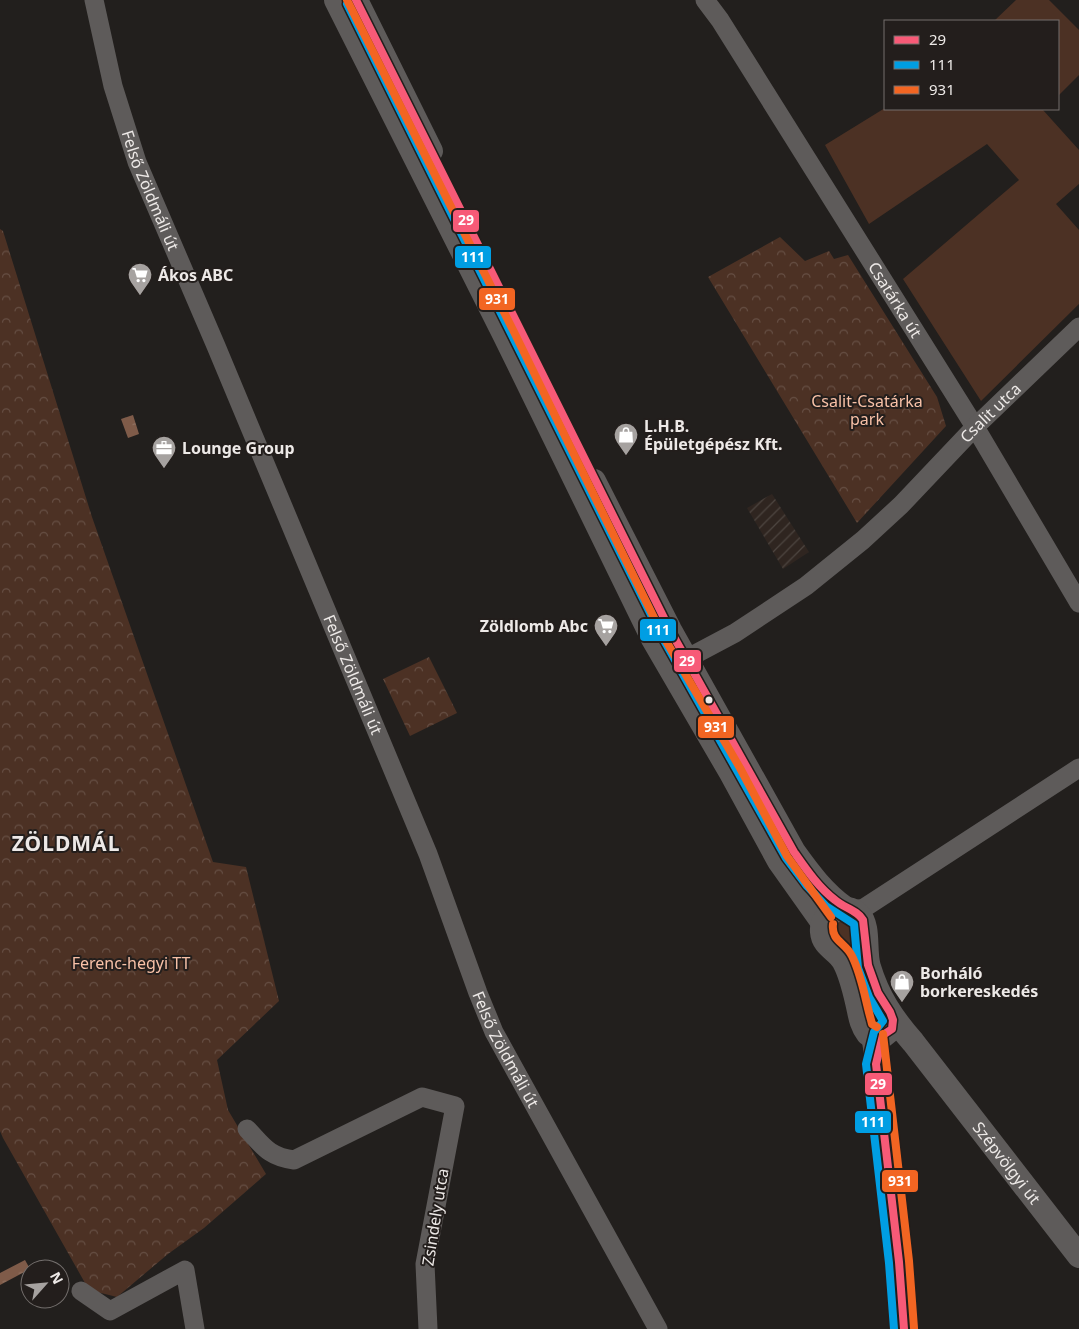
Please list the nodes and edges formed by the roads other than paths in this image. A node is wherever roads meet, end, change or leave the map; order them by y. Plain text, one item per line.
1 (94, 0) edge
2 (336, 0) edge
3 (356, 0) edge
4 (705, 0) edge
5 (1079, 328) edge
6 (975, 427) junction
7 (1079, 602) edge
8 (678, 663) junction
9 (1079, 768) edge
10 (854, 915) junction
11 (823, 923) junction
12 (884, 1031) junction
13 (247, 1129) dead end
14 (1079, 1256) edge
15 (81, 1291) dead end
16 (195, 1329) edge
17 (428, 1329) edge
18 (658, 1329) edge
19 (904, 1329) edge

1 - 18 street, Felső Zöldmáli út
2 - 8 street
3 - 8 street
4 - 6 street, Csatárka út
5 - 6 street, Csalit utca
6 - 7 street, Csatárka út
6 - 8 street, Csalit utca
8 - 10 street
8 - 11 street
9 - 10 street, Szépvölgyi út
10 - 11 street
10 - 12 street, Szépvölgyi út
11 - 12 street, Szépvölgyi út
12 - 14 street, Szépvölgyi út
12 - 19 street
13 - 17 street, Zsindely utca
15 - 16 street

